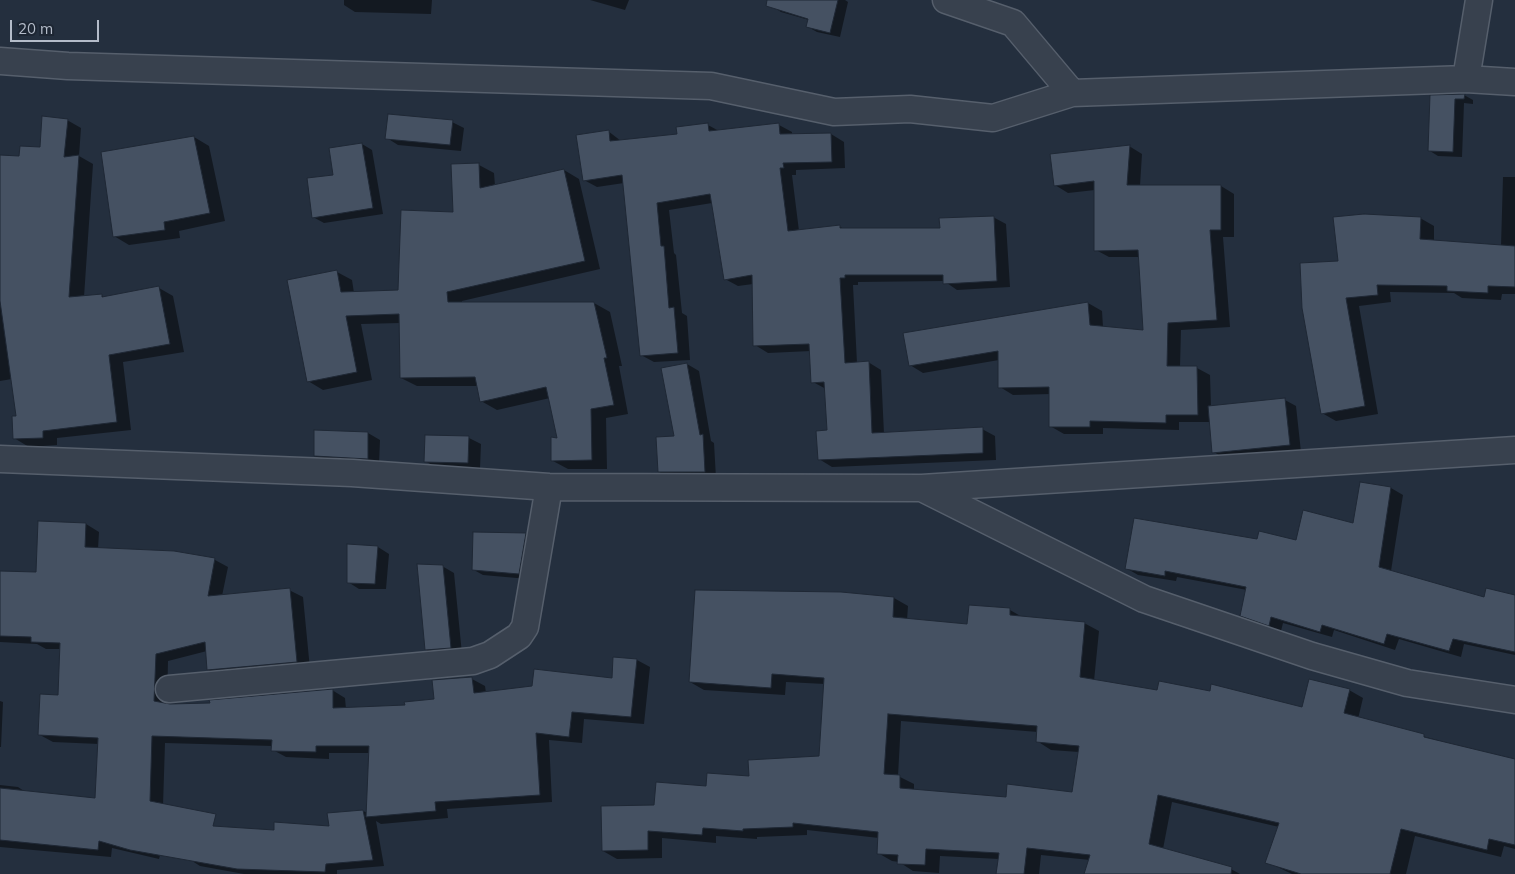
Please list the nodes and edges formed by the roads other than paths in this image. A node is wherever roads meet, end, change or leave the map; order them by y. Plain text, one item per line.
1 (946, 0) edge
2 (1479, 0) edge
3 (0, 62) edge
4 (1466, 79) junction
5 (1515, 82) edge
6 (1072, 93) junction
7 (1515, 450) edge
8 (0, 459) edge
9 (550, 487) junction
10 (922, 488) junction
11 (169, 689) dead end
12 (1515, 700) edge

1 - 6 street
2 - 4 street
3 - 6 street
4 - 5 street
4 - 6 street
7 - 10 street
8 - 9 street
9 - 10 street
9 - 11 street
10 - 12 street

